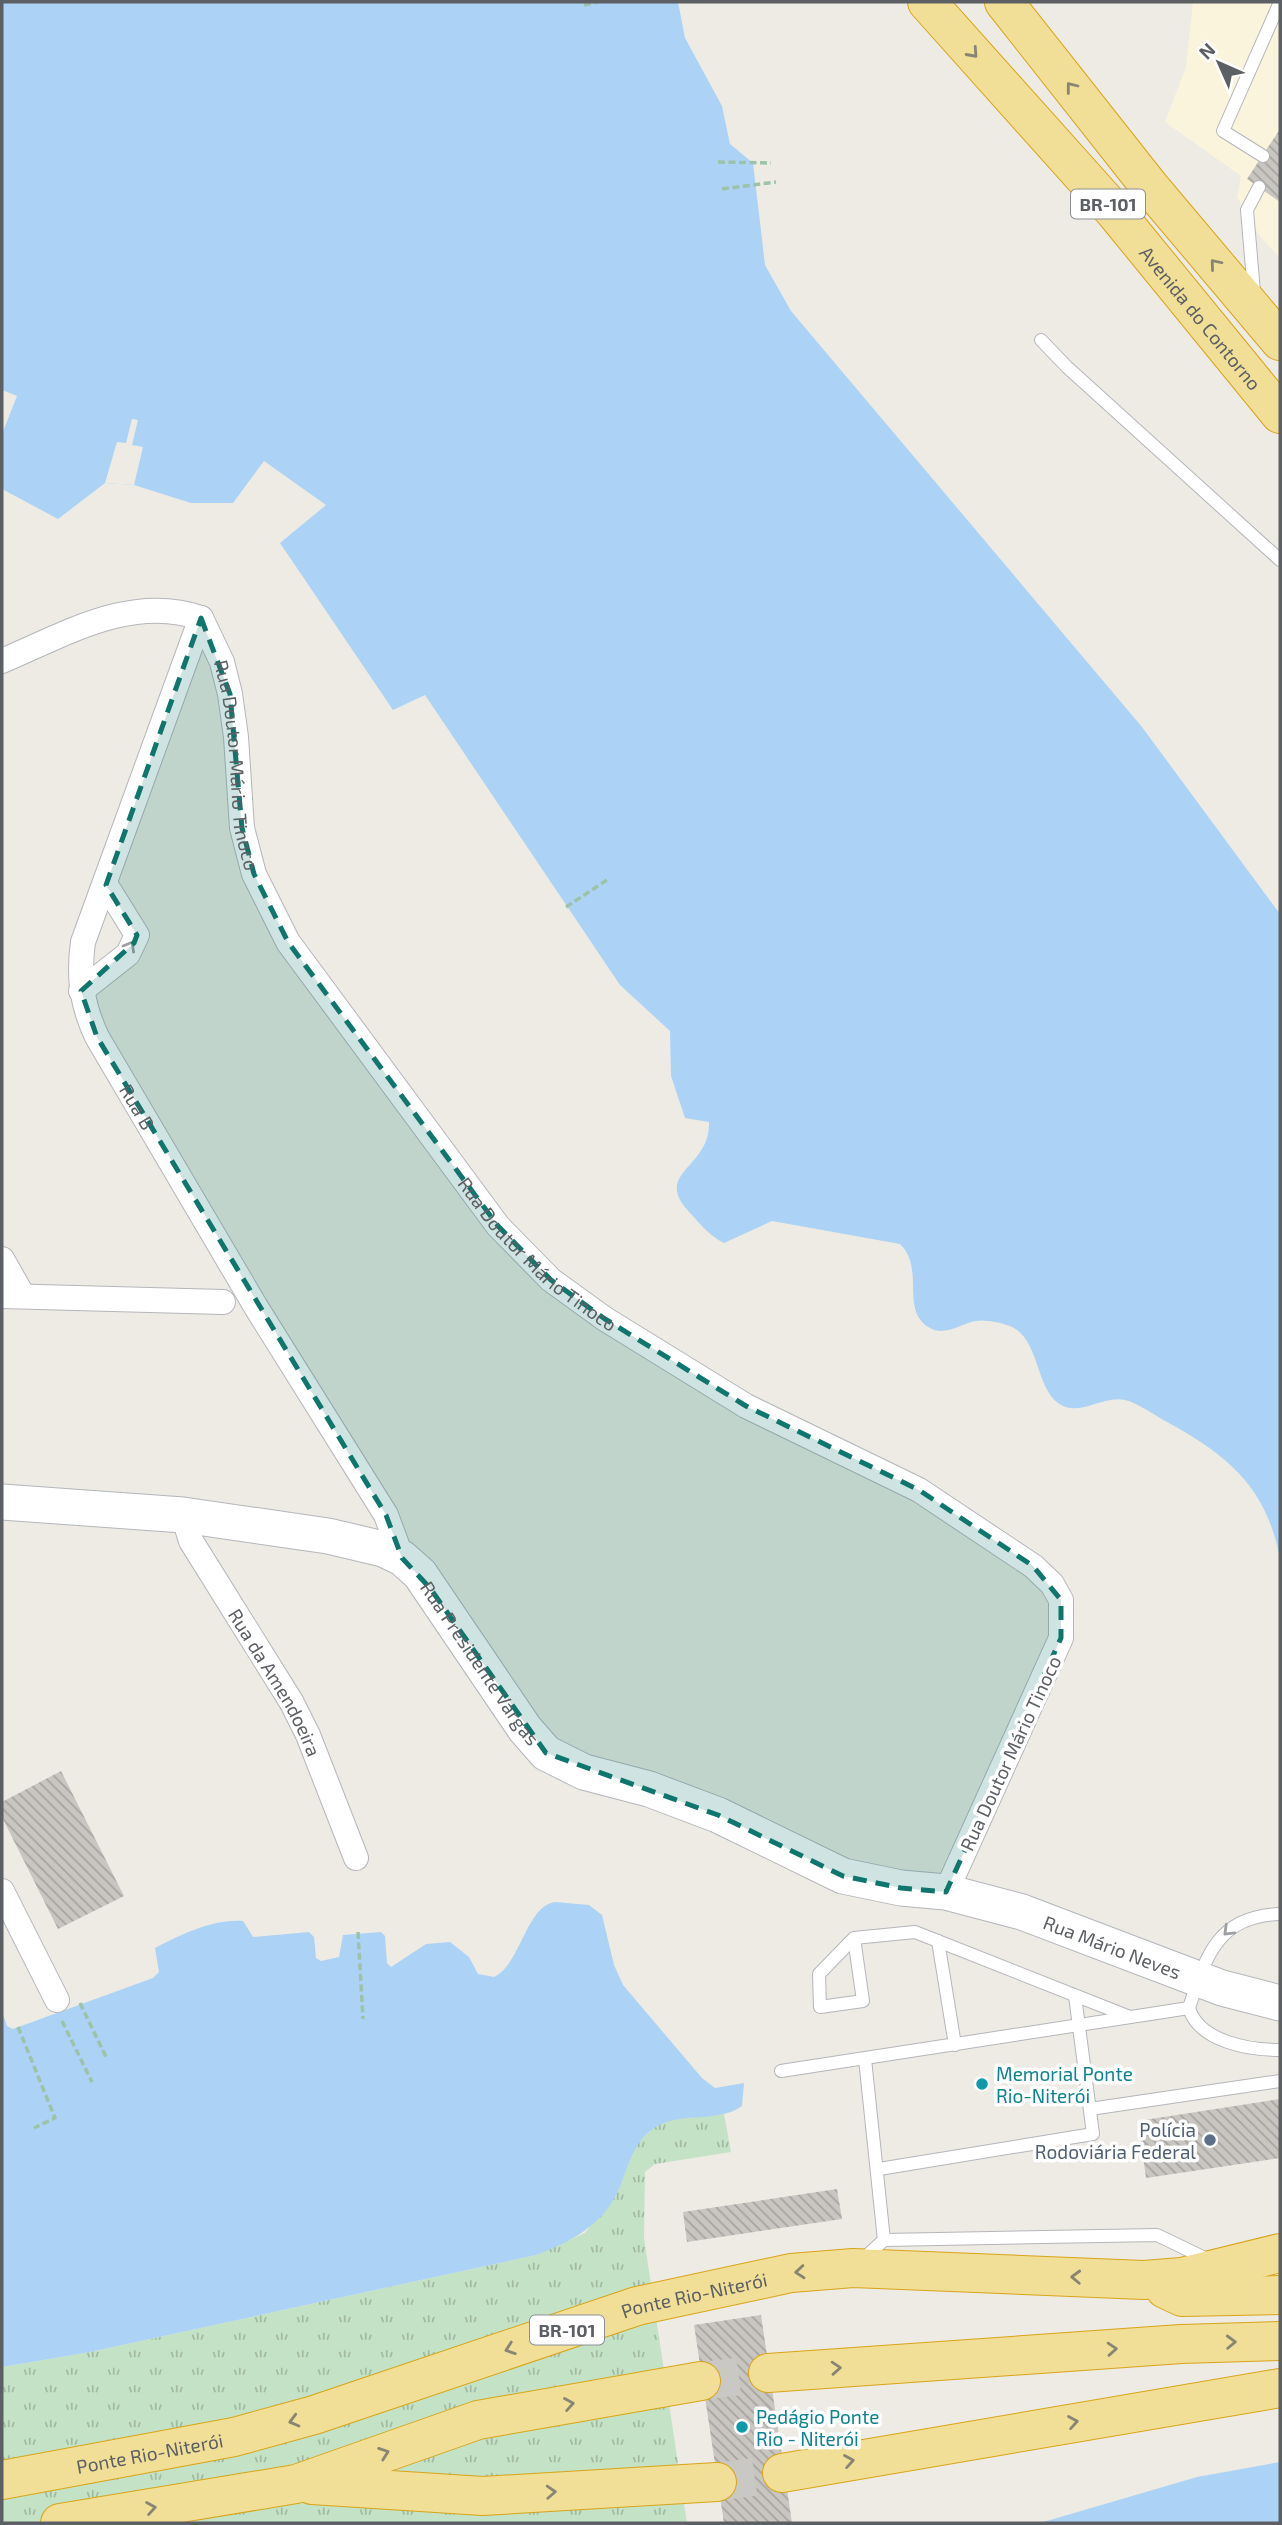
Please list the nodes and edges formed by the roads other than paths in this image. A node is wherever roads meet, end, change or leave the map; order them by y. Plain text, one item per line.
1 (927, 2) edge
2 (1004, 2) edge
3 (1280, 2) edge
4 (1263, 156) dead end
5 (1259, 187) dead end
6 (1270, 328) edge
7 (1041, 340) dead end
8 (1280, 414) edge
9 (1280, 560) edge
10 (201, 618) junction
11 (2, 661) edge
12 (106, 885) junction
13 (81, 991) junction
14 (2, 1259) edge
15 (12, 1296) edge
16 (223, 1303) dead end
17 (2, 1502) edge
18 (183, 1515) junction
19 (402, 1558) junction
20 (356, 1858) dead end
21 (2, 1891) edge
22 (946, 1892) junction
23 (1280, 1914) edge
24 (855, 1938) junction
25 (939, 1941) junction
26 (1194, 1993) junction
27 (1075, 1996) junction
28 (1280, 2003) edge
29 (65, 2005) road end
30 (1130, 2017) junction
31 (1080, 2025) junction
32 (955, 2045) junction
33 (1280, 2050) edge
34 (865, 2059) junction
35 (781, 2071) dead end
36 (1280, 2081) edge
37 (1090, 2109) junction
38 (879, 2169) junction
39 (884, 2240) junction
40 (1280, 2253) edge
41 (1223, 2267) junction
42 (853, 2268) junction
43 (1280, 2272) edge
44 (1182, 2277) junction
45 (1144, 2280) junction
46 (1280, 2295) edge
47 (1280, 2341) edge
48 (768, 2373) tunnel mouth
49 (701, 2381) tunnel mouth
50 (1280, 2388) edge
51 (782, 2473) tunnel mouth
52 (2, 2480) edge
53 (717, 2483) tunnel mouth
54 (296, 2484) junction
55 (60, 2523) edge

1 -> 8 highway, Avenida do Contorno / BR-101
6 -> 2 highway, BR-101
3 - 4 lane
5 - 6 lane
7 - 9 lane
10 - 11 street
10 - 12 street, Rua B
10 - 22 street, Rua Doutor Mário Tinoco
12 - 13 street, Rua B
13 -> 12 street
13 - 19 street, Rua B
14 - 15 street
15 - 16 street
17 - 18 street, Rua Presidente Vargas
18 - 19 street, Rua Presidente Vargas
18 - 20 street, Rua da Amendoeira
19 - 22 street, Rua Presidente Vargas
21 - 29 street
22 - 26 street, Rua Mário Neves
23 -> 26 lane
24 - 24 lane
24 - 25 lane
25 - 27 lane
25 - 32 lane
26 - 28 street, Rua Mário Neves
26 - 30 lane
26 - 33 lane
27 - 30 lane
27 - 31 lane
30 - 31 lane
31 - 32 lane
31 - 37 lane
32 - 34 lane
34 - 35 lane
34 - 38 lane
36 - 37 lane
37 - 38 lane
38 - 39 lane
39 - 41 lane
39 - 42 lane
40 - 41 highway, Ponte Rio-Niterói / BR-101
41 - 44 highway, Ponte Rio-Niterói / BR-101
45 -> 42 highway, Ponte Rio-Niterói / BR-101
42 -> 52 highway, Ponte Rio-Niterói / BR-101
43 - 44 highway
44 - 45 highway, Ponte Rio-Niterói / BR-101
45 - 46 highway
48 -> 47 highway
54 -> 49 highway
51 -> 50 highway
54 -> 53 highway
55 -> 54 highway

